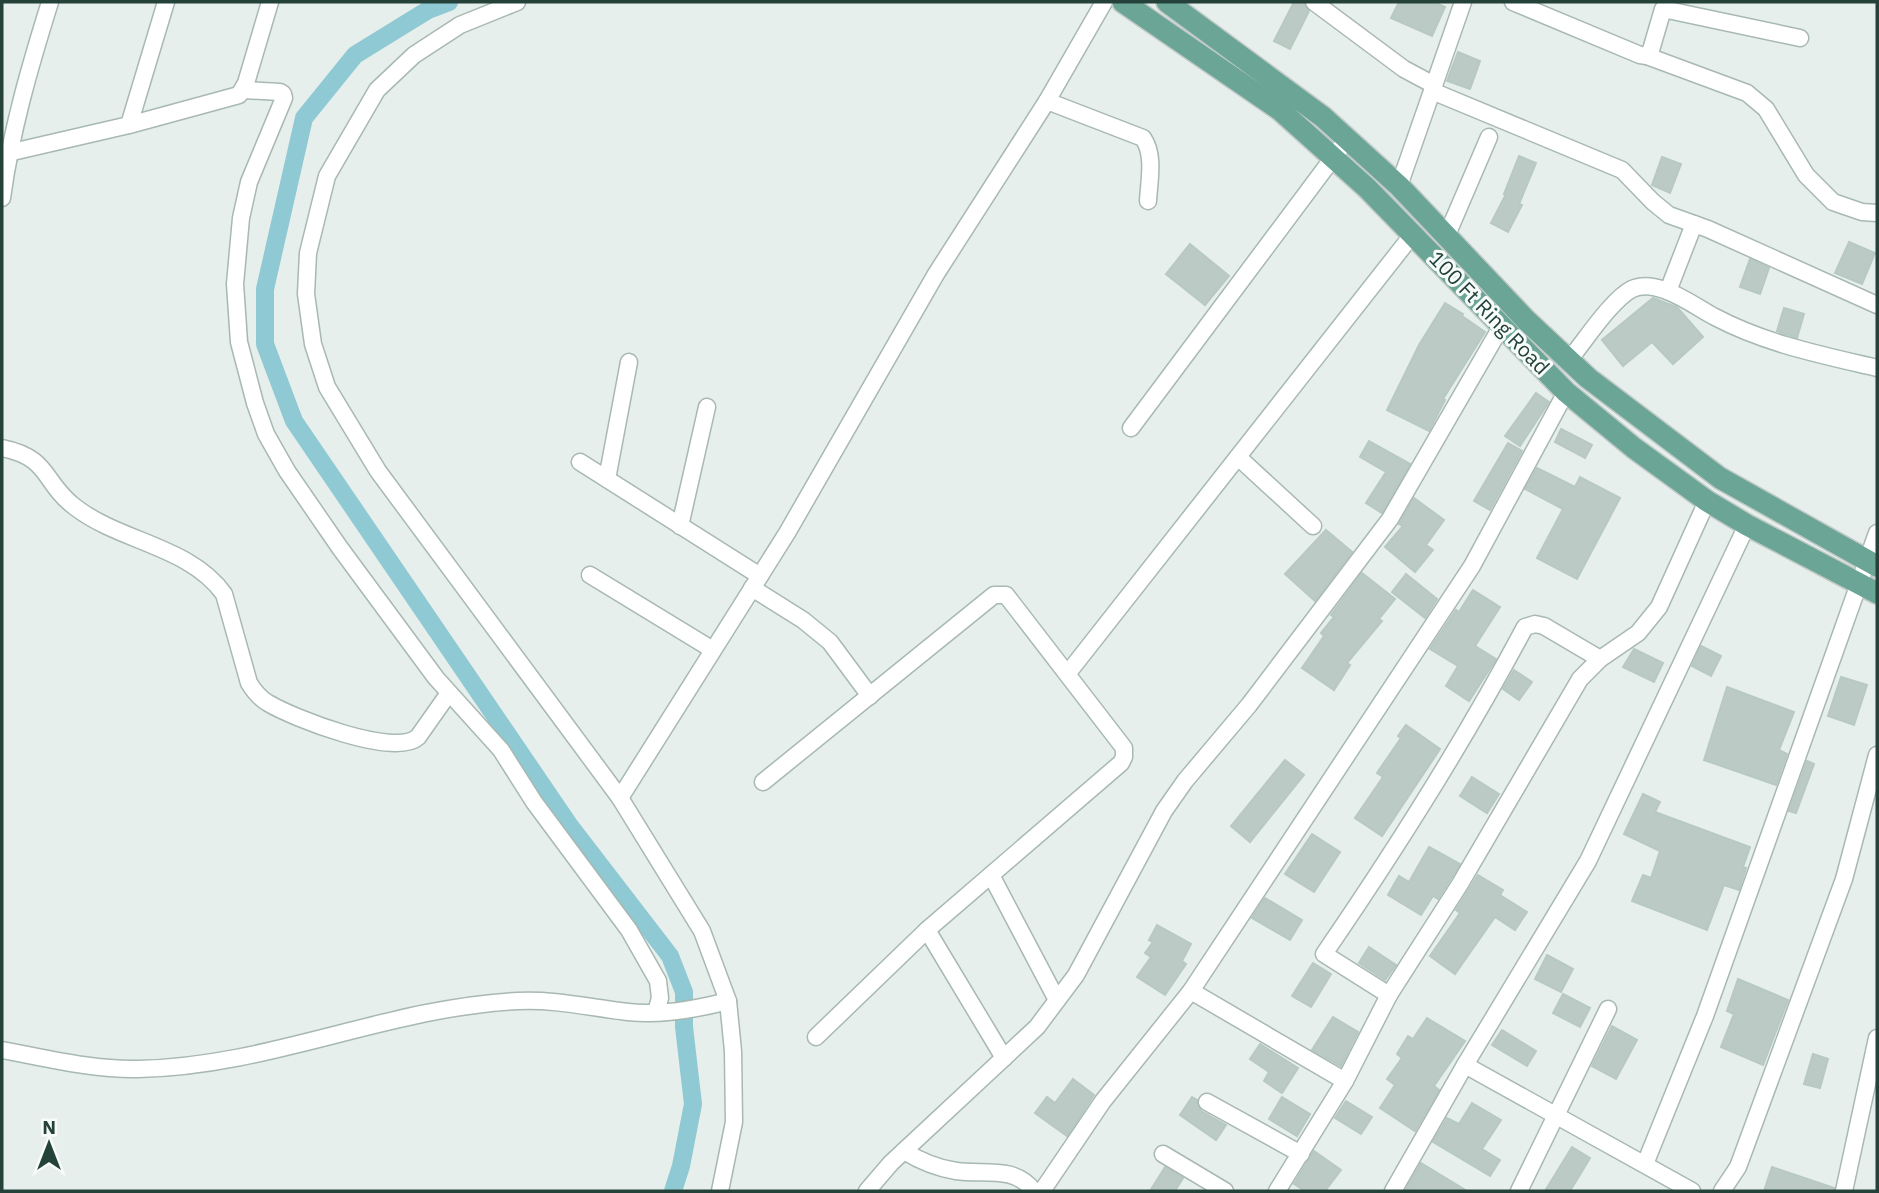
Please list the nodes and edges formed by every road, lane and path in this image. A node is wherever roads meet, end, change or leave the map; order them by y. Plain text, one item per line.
1 (50, 2) edge
2 (166, 2) edge
3 (270, 2) edge
4 (517, 2) edge
5 (1104, 2) edge
6 (1123, 2) edge
7 (1314, 2) edge
8 (1463, 2) edge
9 (1513, 2) edge
10 (1175, 4) edge
11 (1664, 6) edge
12 (1800, 38) dead end
13 (1647, 56) junction
14 (1433, 88) junction
15 (243, 90) junction
16 (1047, 101) junction
17 (130, 125) junction
18 (1489, 137) dead end
19 (1348, 139) junction
20 (8, 153) junction
21 (1333, 157) junction
22 (1399, 186) junction
23 (2, 198) edge
24 (1148, 201) dead end
25 (1877, 213) edge
26 (1694, 224) junction
27 (1413, 234) junction
28 (1447, 236) junction
29 (1668, 291) junction
30 (1877, 305) edge
31 (1501, 327) junction
32 (1569, 360) junction
33 (629, 362) dead end
34 (1877, 369) edge
35 (1566, 392) junction
36 (707, 407) dead end
37 (1131, 428) dead end
38 (2, 448) edge
39 (1238, 457) junction
40 (580, 462) dead end
41 (607, 479) junction
42 (1707, 501) junction
43 (1747, 525) junction
44 (680, 526) junction
45 (1313, 526) dead end
46 (1877, 533) edge
47 (1873, 564) edge
48 (590, 575) dead end
49 (756, 582) junction
50 (1868, 588) edge
51 (713, 650) junction
52 (1600, 659) junction
53 (1068, 673) junction
54 (449, 693) junction
55 (870, 695) junction
56 (1877, 755) edge
57 (763, 782) dead end
58 (620, 798) junction
59 (991, 875) junction
60 (928, 930) junction
61 (1191, 991) junction
62 (1389, 995) junction
63 (1057, 1000) junction
64 (721, 1003) junction
65 (1608, 1009) dead end
66 (662, 1012) junction
67 (816, 1037) dead end
68 (1877, 1038) edge
69 (2, 1050) edge
70 (1004, 1058) junction
71 (1465, 1065) junction
72 (1345, 1081) junction
73 (1207, 1102) dead end
74 (1557, 1116) junction
75 (904, 1151) junction
76 (1163, 1154) dead end
77 (1301, 1154) junction
78 (1645, 1164) junction
79 (720, 1191) edge
80 (867, 1191) edge
81 (1034, 1191) edge
82 (1042, 1191) edge
83 (1225, 1191) edge
84 (1277, 1191) edge
85 (1393, 1191) edge
86 (1519, 1191) edge
87 (1692, 1191) edge
88 (1722, 1191) edge
89 (1844, 1191) edge

1 - 20 street
2 - 17 street
3 - 15 street
4 - 58 street
5 - 16 street
6 - 21 main road, 100 Ft Ring Road
7 - 14 street
8 - 14 street
9 - 13 street
10 - 19 main road, 100 Ft Ring Road
11 - 12 street
11 - 13 street
13 - 25 street
14 - 22 street
14 - 26 street
15 - 17 street
15 - 54 street
16 - 24 street
16 - 49 street
17 - 20 street
18 - 28 street
19 - 21 street
19 - 22 main road, 100 Ft Ring Road
20 - 23 street
21 - 27 main road, 100 Ft Ring Road
21 - 37 street
22 - 28 main road, 100 Ft Ring Road
26 - 29 street
26 - 30 street
27 - 31 main road, 100 Ft Ring Road
27 - 39 street
28 - 32 main road, 100 Ft Ring Road
29 - 32 street
29 - 34 street
31 - 35 main road, 100 Ft Ring Road
31 - 63 street
32 - 47 main road, 100 Ft Ring Road
33 - 41 street
35 - 42 main road, 100 Ft Ring Road
35 - 61 street
36 - 44 street
38 - 54 street
39 - 45 street
39 - 53 street
40 - 41 street
41 - 44 street
42 - 43 main road, 100 Ft Ring Road
42 - 52 street
43 - 50 main road, 100 Ft Ring Road
43 - 71 street
44 - 49 street
46 - 47 street
47 - 50 street
48 - 51 street
49 - 51 street
49 - 55 street
50 - 78 street
51 - 58 street
52 - 62 street
52 - 62 street
53 - 55 street
53 - 59 street
54 - 66 street
55 - 57 street
56 - 88 street
58 - 64 street
59 - 60 street
59 - 63 street
60 - 67 street
60 - 70 street
61 - 72 street
61 - 82 street
62 - 72 street
63 - 70 street
64 - 66 street
64 - 79 street
65 - 74 street
66 - 69 street
68 - 89 street
70 - 75 street
71 - 74 street
71 - 85 street
72 - 77 street
73 - 77 street
74 - 78 street
74 - 86 street
75 - 80 street
75 - 81 street
76 - 83 street
77 - 84 street
78 - 87 street

